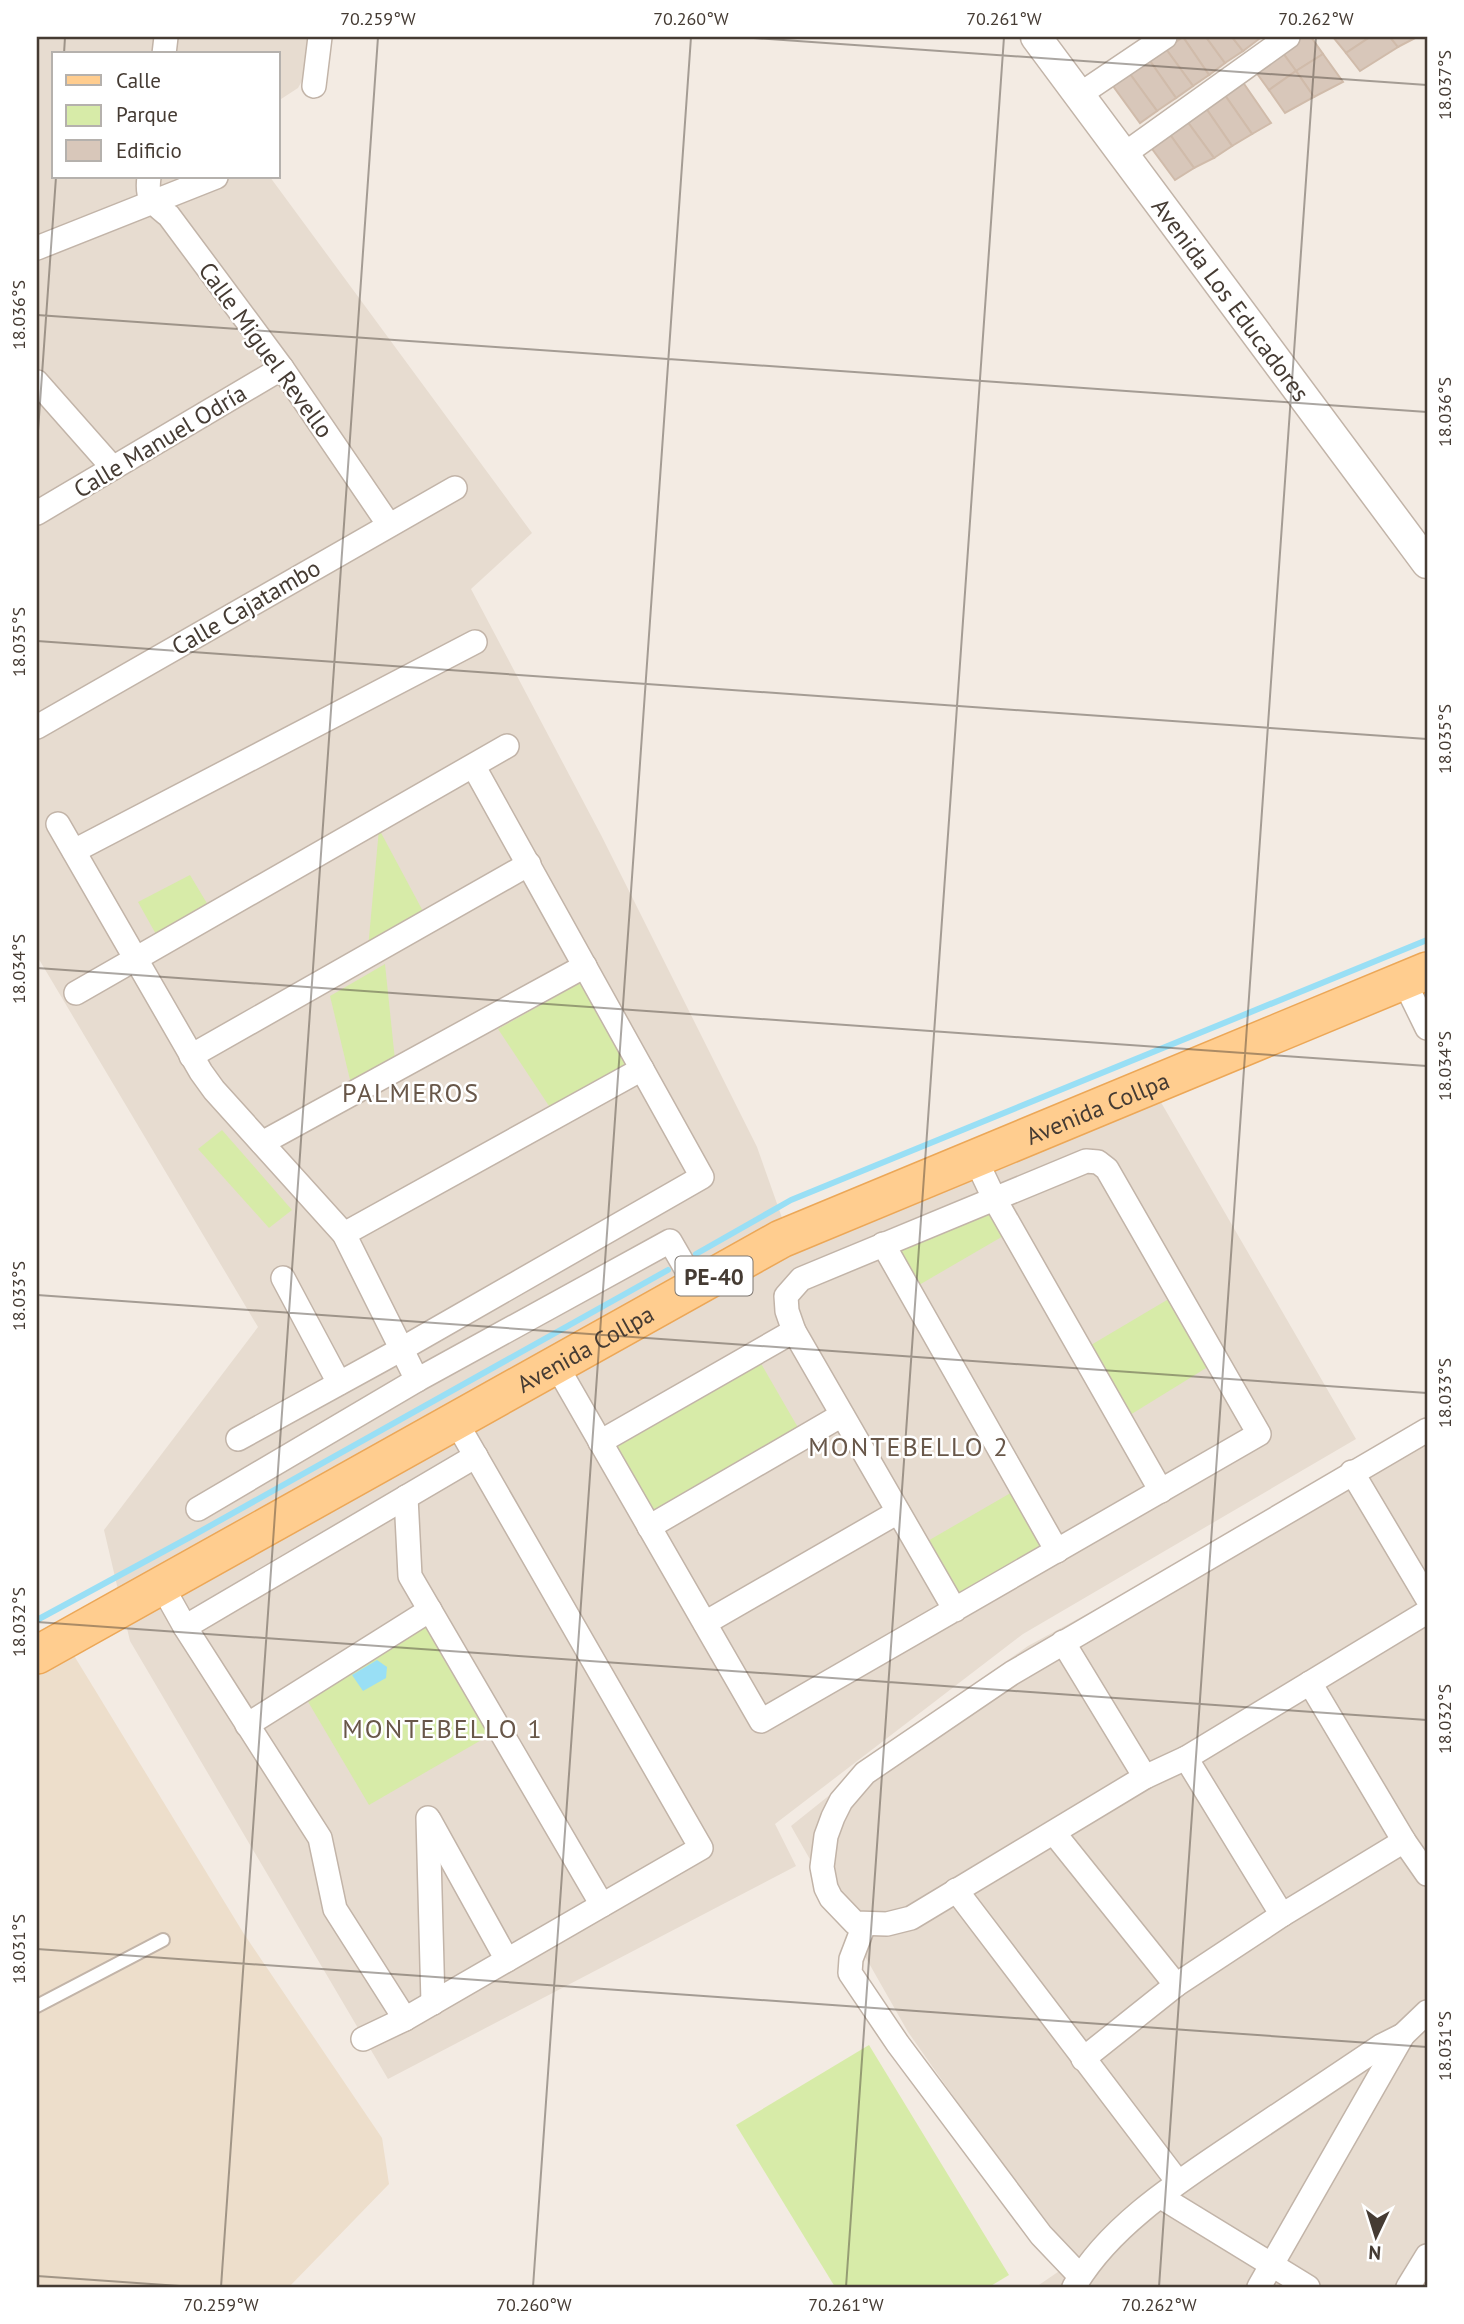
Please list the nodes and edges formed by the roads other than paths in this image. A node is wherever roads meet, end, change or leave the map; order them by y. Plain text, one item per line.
1 (320, 37) edge
2 (1035, 37) edge
3 (1165, 37) edge
4 (1288, 37) edge
5 (314, 86) dead end
6 (1079, 96) junction
7 (1123, 155) junction
8 (149, 178) edge
9 (213, 178) edge
10 (152, 202) junction
11 (37, 248) edge
12 (282, 368) junction
13 (37, 382) edge
14 (113, 468) junction
15 (455, 488) dead end
16 (37, 513) edge
17 (389, 524) junction
18 (1427, 563) edge
19 (475, 642) dead end
20 (37, 727) edge
21 (507, 746) dead end
22 (474, 766) junction
23 (58, 824) dead end
24 (74, 851) junction
25 (528, 864) junction
26 (138, 958) junction
27 (585, 966) junction
28 (1415, 976) edge
29 (76, 993) dead end
30 (1427, 1028) edge
31 (191, 1056) junction
32 (642, 1069) junction
33 (262, 1143) junction
34 (975, 1158) junction
35 (994, 1198) junction
36 (344, 1234) junction
37 (883, 1244) junction
38 (284, 1278) dead end
39 (696, 1286) junction
40 (794, 1331) junction
41 (400, 1350) junction
42 (555, 1363) junction
43 (417, 1380) junction
44 (339, 1383) junction
45 (842, 1415) junction
46 (455, 1420) junction
47 (1427, 1430) edge
48 (239, 1439) dead end
49 (600, 1442) junction
50 (476, 1456) junction
51 (1352, 1472) junction
52 (1161, 1491) junction
53 (406, 1497) junction
54 (198, 1509) dead end
55 (898, 1512) junction
56 (649, 1527) junction
57 (1057, 1551) junction
58 (162, 1586) junction
59 (1427, 1598) edge
60 (430, 1610) junction
61 (955, 1610) junction
62 (1427, 1612) edge
63 (705, 1623) junction
64 (185, 1626) junction
65 (1063, 1642) junction
66 (37, 1655) edge
67 (1310, 1683) junction
68 (247, 1725) junction
69 (1186, 1758) junction
70 (1145, 1777) junction
71 (1054, 1833) junction
72 (1404, 1841) junction
73 (1427, 1874) edge
74 (956, 1890) junction
75 (603, 1905) junction
76 (1282, 1915) junction
77 (864, 1925) junction
78 (163, 1940) dead end
79 (507, 1960) junction
80 (1176, 1986) junction
81 (433, 2003) junction
82 (37, 2006) edge
83 (1427, 2011) edge
84 (405, 2019) junction
85 (1403, 2035) junction
86 (363, 2039) dead end
87 (1083, 2059) junction
88 (1169, 2190) junction
89 (1427, 2256) edge
90 (1272, 2265) junction
91 (1077, 2282) edge
92 (1259, 2287) edge
93 (1308, 2287) edge
94 (1408, 2287) edge

1 - 5 street
2 - 6 street, Avenida Los Educadores
3 - 6 street
4 - 7 street
6 - 7 street, Avenida Los Educadores
7 - 18 street, Avenida Los Educadores
8 - 10 street
9 - 10 street
10 - 11 street
10 - 12 street, Calle Miguel Revello
12 - 14 street, Calle Manuel Odría
12 - 17 street, Calle Miguel Revello
13 - 14 street
14 - 16 street, Calle Manuel Odría
15 - 17 street, Calle Cajatambo
17 - 20 street, Calle Cajatambo
19 - 24 street
21 - 22 street
22 - 25 street
22 - 26 street
23 - 24 street
24 - 26 street
25 - 27 street
25 - 31 street
26 - 29 street
26 - 31 street
27 - 32 street
27 - 33 street
28 - 30 street
28 - 34 main road, Avenida Collpa / PE-40
31 - 33 street
32 - 36 street
32 - 41 street
33 - 36 street
34 - 35 street
34 - 39 main road, Avenida Collpa / PE-40
35 - 37 street
35 - 52 street
35 - 52 street
36 - 41 street
37 - 40 street
37 - 57 street
38 - 44 street
39 - 42 main road, Avenida Collpa / PE-40
39 - 43 street
40 - 45 street
40 - 49 street
41 - 43 street
41 - 44 street
42 - 46 main road, Avenida Collpa / PE-40
42 - 49 street
43 - 54 street
44 - 48 street
45 - 55 street
45 - 56 street
46 - 50 street
46 - 58 main road, Avenida Collpa / PE-40
47 - 51 street
49 - 56 street
50 - 53 street
50 - 75 street
51 - 59 street
51 - 65 street
52 - 57 street
53 - 60 street
53 - 64 street
55 - 61 street
55 - 63 street
56 - 63 street
57 - 61 street
58 - 64 street
58 - 66 main road, Avenida Collpa / PE-40
60 - 68 street
60 - 75 street
61 - 63 street
62 - 67 street
64 - 68 street
65 - 70 street
65 - 77 street
67 - 69 street
67 - 72 street
68 - 84 street
69 - 70 street
69 - 76 street
70 - 71 street
71 - 74 street
71 - 80 street
72 - 73 street
72 - 76 street
74 - 77 street
74 - 87 street
75 - 79 street
76 - 80 street
77 - 91 street
78 - 82 lane
79 - 81 street
79 - 81 street
80 - 87 street
81 - 84 street
83 - 85 street
84 - 86 street
85 - 88 street
85 - 90 street
87 - 88 street
88 - 90 street
88 - 91 street
89 - 94 street
90 - 92 street
90 - 93 street

